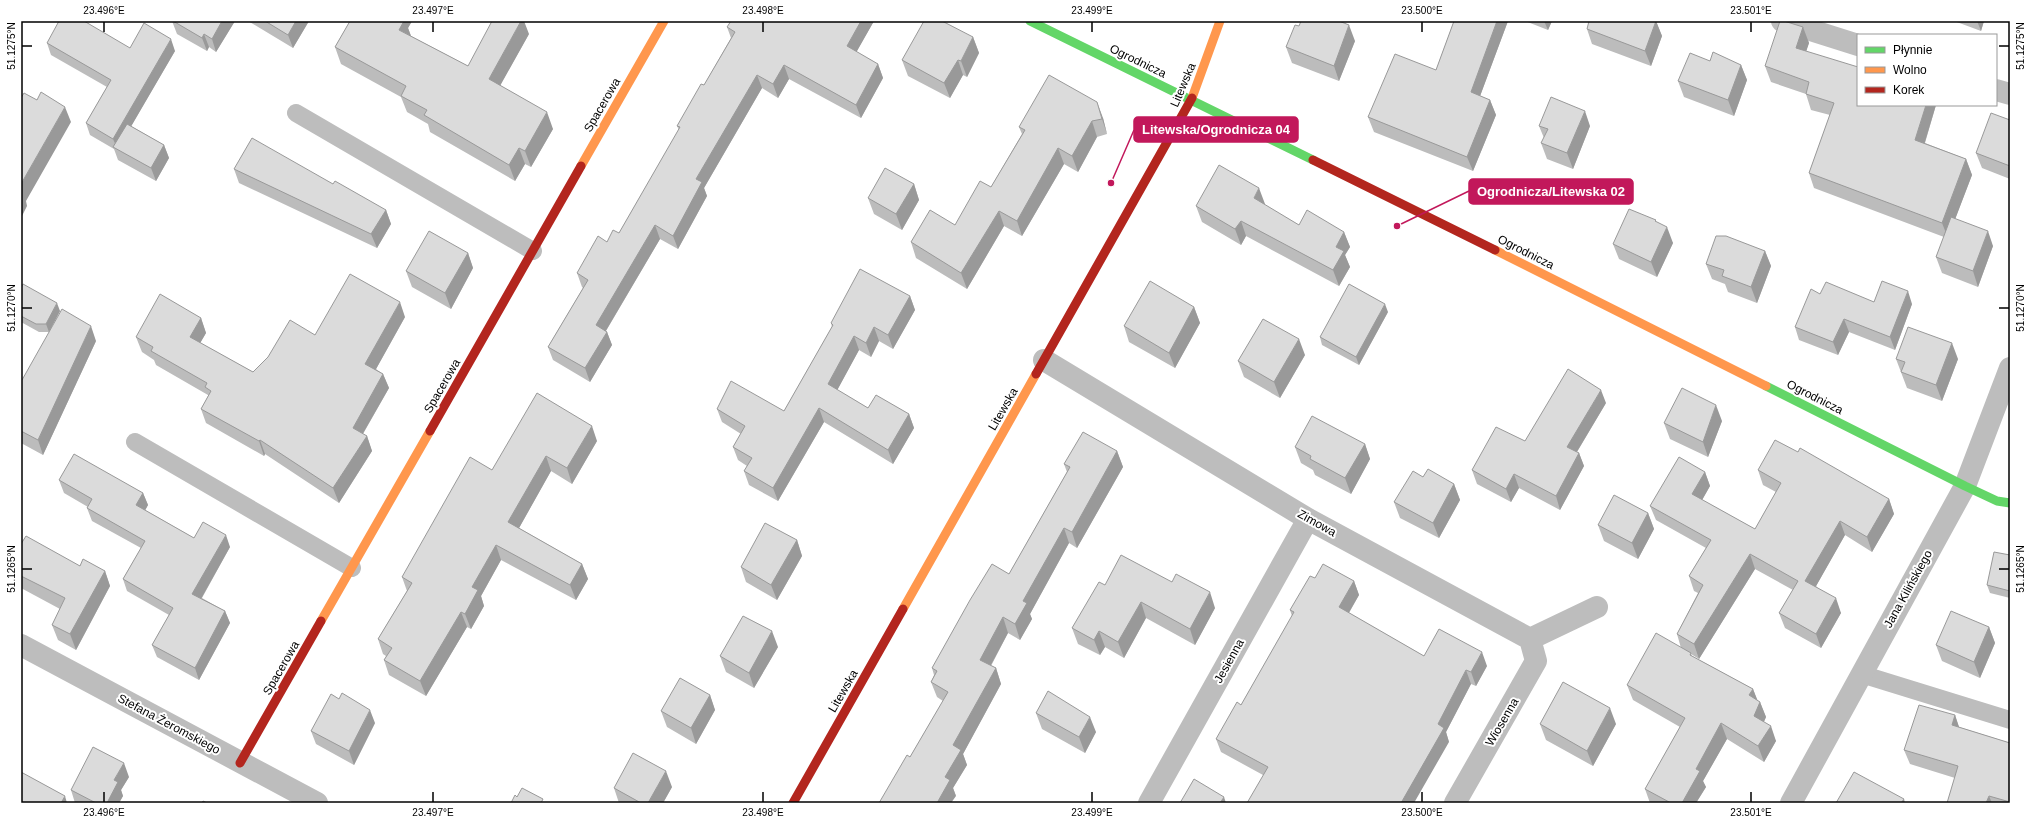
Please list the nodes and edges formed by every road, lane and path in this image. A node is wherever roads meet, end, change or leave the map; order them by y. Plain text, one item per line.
1 (664, 21) edge
2 (1030, 21) edge
3 (1220, 21) edge
4 (1782, 21) edge
5 (1857, 45) edge
6 (1997, 90) edge
7 (2010, 94) edge
8 (1191, 101) junction
9 (296, 113) dead end
10 (533, 250) junction
11 (1044, 360) junction
12 (2010, 368) edge
13 (135, 442) dead end
14 (1965, 486) junction
15 (2010, 503) edge
16 (1308, 519) junction
17 (352, 568) junction
18 (1597, 607) dead end
19 (1530, 638) junction
20 (21, 645) edge
21 (1861, 674) junction
22 (2010, 720) edge
23 (240, 763) junction
24 (317, 803) edge
25 (793, 803) edge
26 (1149, 803) edge
27 (1455, 803) edge
28 (1791, 803) edge

1 - 10 street, Spacerowa
2 - 8 street, Ogrodnicza
3 - 8 street, Litewska
4 - 5 street
6 - 7 street
8 - 11 street, Litewska
8 - 14 street, Ogrodnicza
9 - 10 lane
10 - 17 street, Spacerowa
11 - 16 street, Zimowa
11 - 25 street, Litewska
12 - 14 street, Jana Kilińskiego
13 - 17 lane
14 - 15 street, Ogrodnicza
14 - 21 street, Jana Kilińskiego
16 - 19 street, Zimowa
16 - 26 street, Jesienna
17 - 23 street, Spacerowa
18 - 19 street
19 - 27 street, Wiosenna
20 - 23 street, Stefana Żeromskiego
21 - 22 lane
21 - 28 street, Jana Kilińskiego
23 - 24 street, Stefana Żeromskiego

